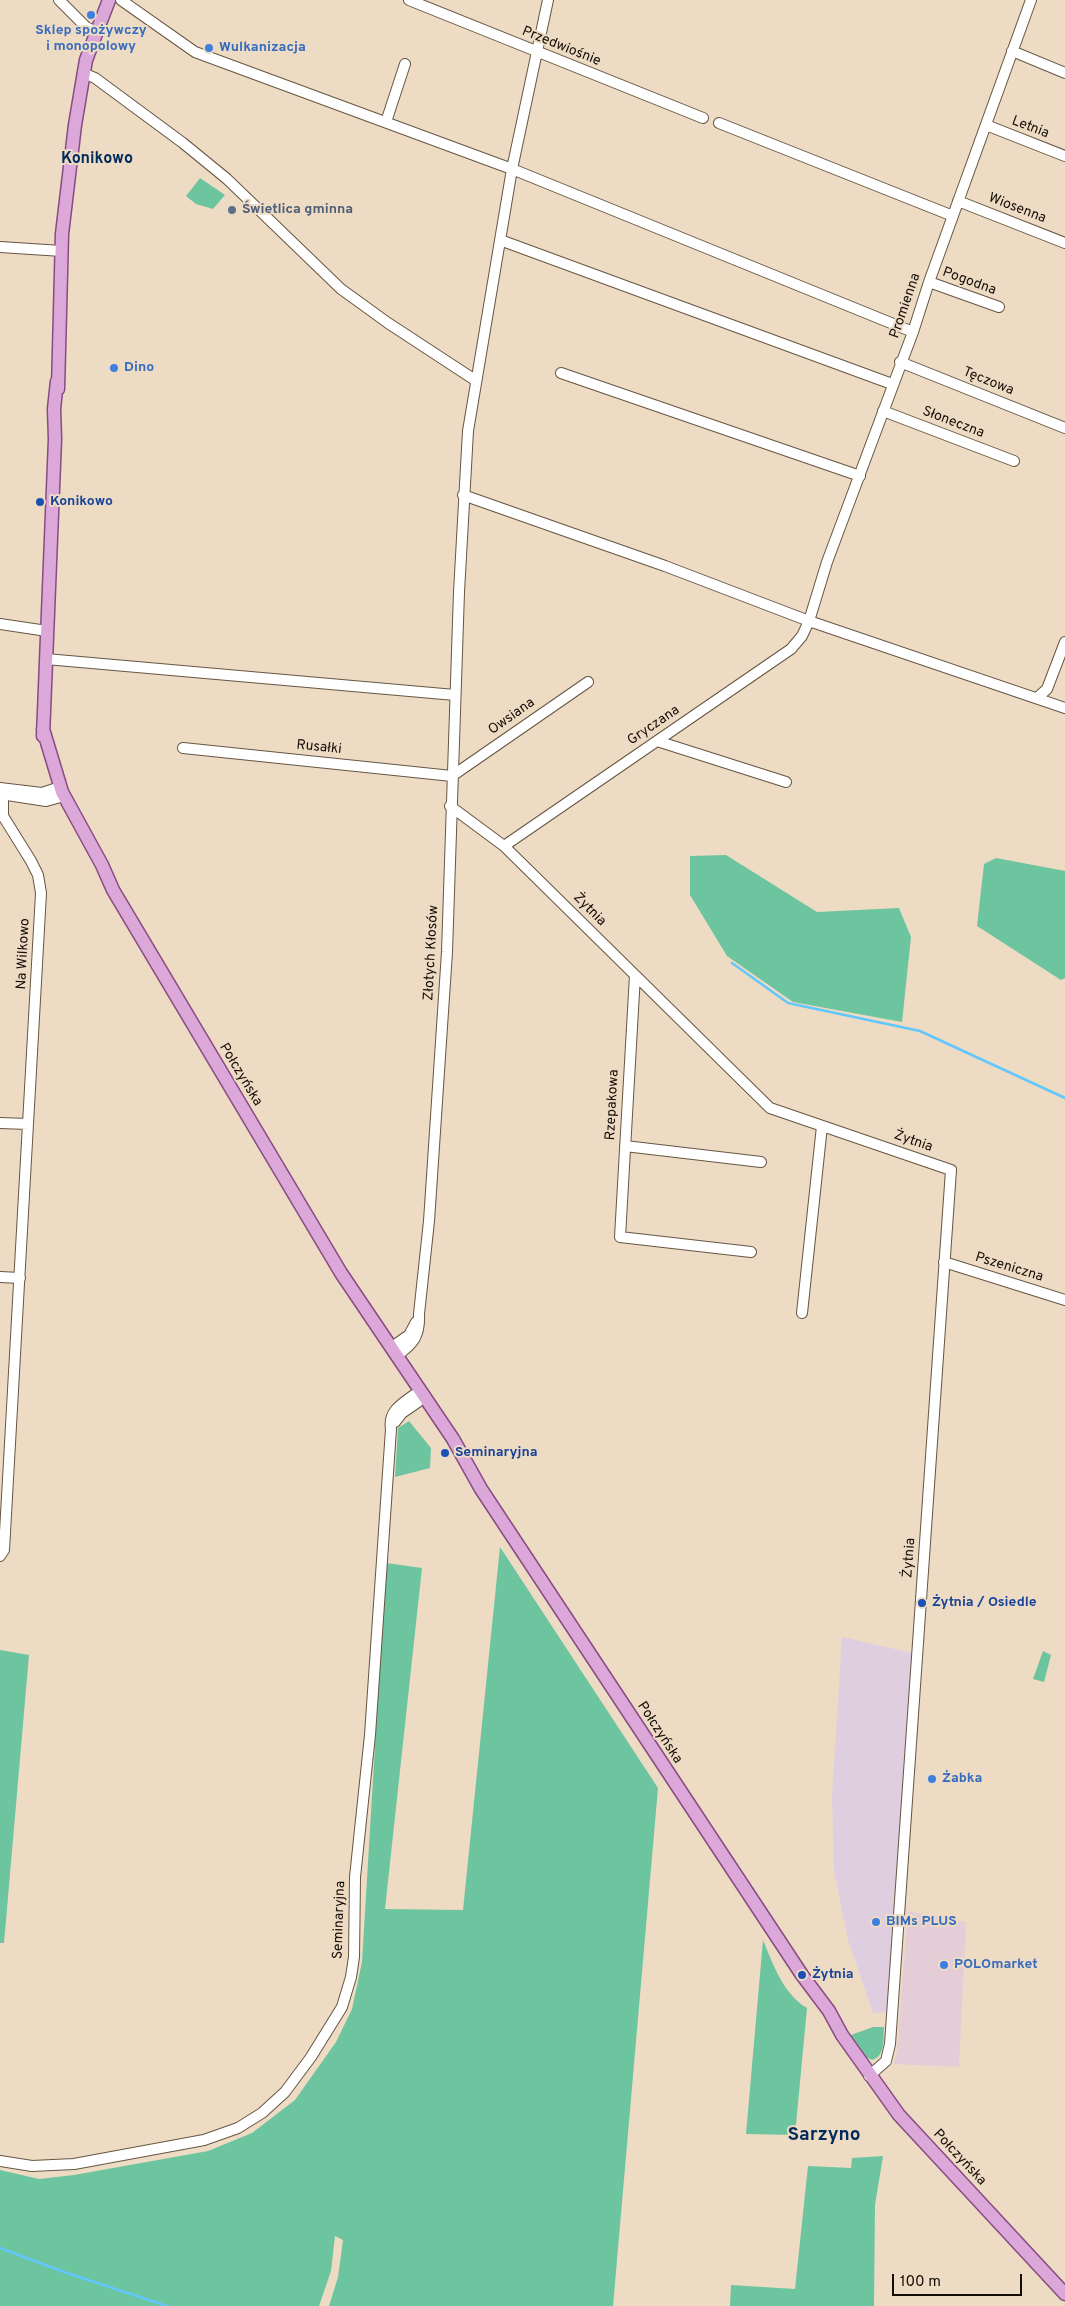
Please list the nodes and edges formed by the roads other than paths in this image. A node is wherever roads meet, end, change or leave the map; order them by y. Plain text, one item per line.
1 (59, 0) edge
2 (109, 0) edge
3 (121, 0) edge
4 (409, 0) edge
5 (548, 0) edge
6 (1031, 0) edge
7 (96, 32) junction
8 (1012, 51) junction
9 (536, 52) junction
10 (405, 64) dead end
11 (83, 73) junction
12 (1065, 73) edge
13 (703, 118) dead end
14 (386, 122) junction
15 (719, 124) dead end
16 (986, 125) junction
17 (1065, 156) edge
18 (512, 169) junction
19 (958, 200) junction
20 (952, 216) junction
21 (500, 240) junction
22 (1065, 242) edge
23 (0, 247) edge
24 (62, 251) junction
25 (929, 282) junction
26 (999, 307) dead end
27 (913, 332) junction
28 (900, 362) junction
29 (561, 373) dead end
30 (475, 380) junction
31 (892, 384) junction
32 (883, 411) junction
33 (1065, 428) edge
34 (1014, 461) dead end
35 (860, 476) junction
36 (463, 495) junction
37 (809, 621) junction
38 (0, 624) edge
39 (47, 631) junction
40 (1065, 642) edge
41 (46, 659) junction
42 (588, 682) dead end
43 (455, 695) junction
44 (1037, 698) junction
45 (1065, 708) edge
46 (657, 741) junction
47 (183, 748) dead end
48 (452, 776) junction
49 (786, 782) dead end
50 (1, 792) edge
51 (58, 793) junction
52 (450, 806) junction
53 (504, 846) junction
54 (635, 975) junction
55 (0, 1123) edge
56 (28, 1124) junction
57 (822, 1126) junction
58 (625, 1146) junction
59 (761, 1162) dead end
60 (750, 1252) dead end
61 (944, 1262) junction
62 (0, 1276) edge
63 (20, 1278) junction
64 (1065, 1300) edge
65 (802, 1313) dead end
66 (392, 1352) junction
67 (419, 1398) junction
68 (0, 1556) edge
69 (869, 2076) junction
70 (0, 2161) edge
71 (1065, 2294) edge

1 - 7 street
2 - 7 main road, Połczyńska
3 - 14 street
4 - 9 street, Przedwiośnie
5 - 9 street, Złotych Kłosów
6 - 8 street, Promienna
7 - 11 main road, Połczyńska
8 - 12 street
8 - 16 street, Promienna
9 - 13 street, Przedwiośnie
9 - 18 street, Złotych Kłosów
10 - 14 street
11 - 24 main road, Połczyńska
11 - 30 street
14 - 18 street
15 - 20 street
16 - 17 street, Letnia
16 - 19 street, Promienna
18 - 21 street, Złotych Kłosów
18 - 27 street
19 - 20 street, Promienna
19 - 22 street, Wiosenna
20 - 25 street, Promienna
21 - 30 street, Złotych Kłosów
21 - 31 street
23 - 24 street
24 - 39 main road, Połczyńska
25 - 26 street, Pogodna
25 - 27 street, Promienna
27 - 28 street, Promienna
28 - 31 street, Promienna
28 - 33 street, Tęczowa
29 - 35 street
30 - 36 street, Złotych Kłosów
31 - 32 street, Promienna
32 - 34 street, Słoneczna
32 - 35 street, Promienna
35 - 37 street, Promienna
36 - 37 street
36 - 43 street, Złotych Kłosów
37 - 44 street
37 - 46 street, Gryczana
38 - 39 street
39 - 41 main road, Połczyńska
40 - 44 street
41 - 43 street
41 - 51 main road, Połczyńska
42 - 48 street, Owsiana
43 - 48 street, Złotych Kłosów
44 - 45 street
46 - 49 street
46 - 53 street, Gryczana
47 - 48 street, Rusałki
48 - 52 street, Złotych Kłosów
50 - 51 street
50 - 56 street, Na Wilkowo
51 - 66 main road, Połczyńska
52 - 53 street, Żytnia
52 - 66 street, Złotych Kłosów
53 - 54 street, Żytnia
54 - 57 street, Żytnia
54 - 58 street, Rzepakowa
55 - 56 street
56 - 63 street, Na Wilkowo
57 - 61 street, Żytnia
57 - 65 street
58 - 59 street
58 - 60 street, Rzepakowa
61 - 64 street, Pszeniczna
61 - 69 street, Żytnia
62 - 63 street
63 - 68 street, Na Wilkowo
66 - 67 main road, Połczyńska
67 - 69 main road, Połczyńska
67 - 70 street, Seminaryjna
69 - 71 main road, Połczyńska

